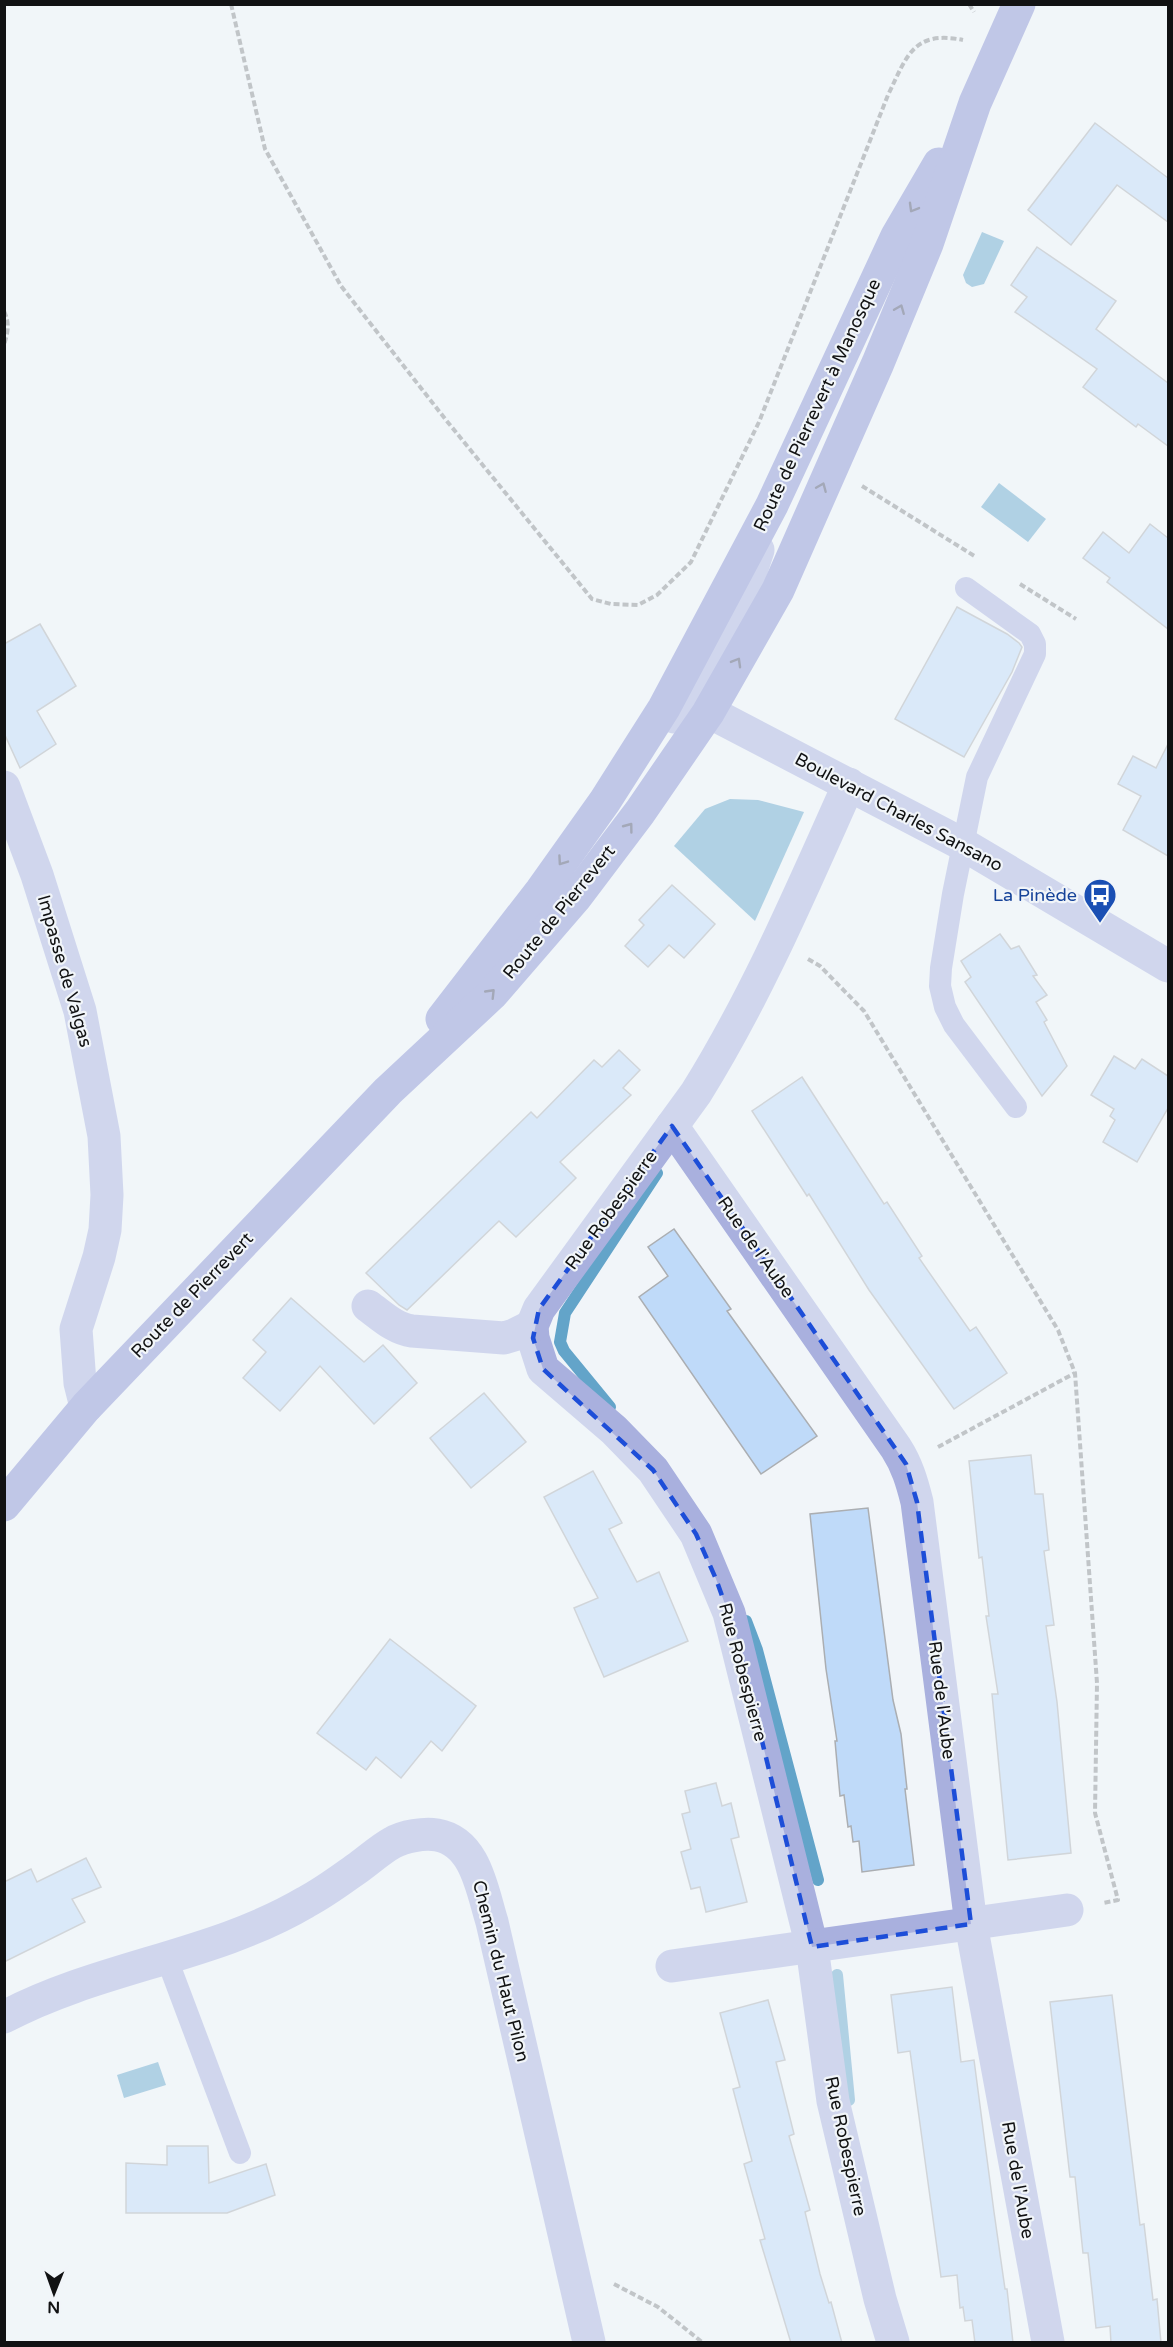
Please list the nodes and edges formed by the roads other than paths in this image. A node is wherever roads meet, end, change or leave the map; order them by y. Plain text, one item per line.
1 (1019, 4) edge
2 (975, 103) junction
3 (966, 588) dead end
4 (687, 708) junction
5 (849, 784) junction
6 (4, 787) edge
7 (964, 845) junction
8 (1168, 966) edge
9 (388, 1091) junction
10 (1016, 1107) dead end
11 (672, 1126) junction
12 (368, 1306) dead end
13 (532, 1326) junction
14 (86, 1407) junction
15 (4, 1505) edge
16 (1067, 1910) road end
17 (970, 1924) junction
18 (812, 1947) junction
19 (167, 1959) junction
20 (672, 1966) dead end
21 (4, 2017) edge
22 (240, 2154) dead end
23 (589, 2343) edge
24 (893, 2343) edge
25 (1047, 2343) edge

1 - 2 main road, Route de Pierrevert à Manosque
2 -> 4 main road, Route de Pierrevert à Manosque
4 -> 2 main road, Route de Pierrevert à Manosque
3 - 7 lane
4 - 5 street, Boulevard Charles Sansano
4 -> 9 main road, Route de Pierrevert
9 -> 4 main road, Route de Pierrevert
5 - 7 street, Boulevard Charles Sansano
5 - 11 street, Rue Robespierre
6 - 14 street, Impasse de Valgas
7 - 8 street, Boulevard Charles Sansano
7 - 10 lane
9 - 14 main road, Route de Pierrevert
11 - 13 street, Rue Robespierre
11 - 17 street, Rue de l'Aube
12 - 13 street
13 - 18 street, Rue Robespierre
14 - 15 main road, Route de Pierrevert
16 - 17 street
17 - 18 street
17 - 25 street, Rue de l'Aube
18 - 20 street
18 - 24 street, Rue Robespierre
19 - 21 street, Chemin du Haut Pilon
19 - 22 lane
19 - 23 street, Chemin du Haut Pilon

